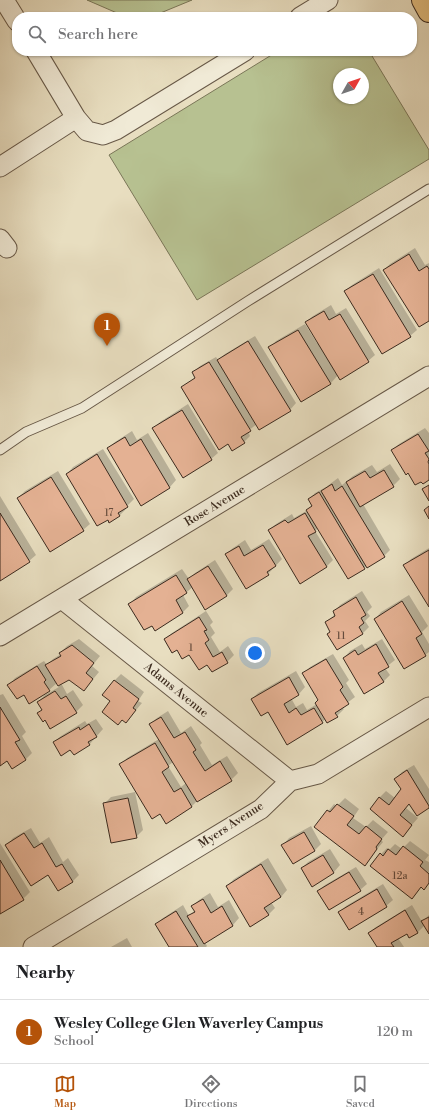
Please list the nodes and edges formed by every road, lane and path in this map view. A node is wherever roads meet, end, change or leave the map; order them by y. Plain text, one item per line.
1 (4, 0) edge
2 (328, 0) edge
3 (422, 0) edge
4 (429, 11) edge
5 (308, 12) edge
6 (12, 13) edge
7 (39, 56) edge
8 (237, 56) edge
9 (76, 118) junction
10 (0, 167) edge
11 (429, 189) edge
12 (429, 376) edge
13 (0, 450) edge
14 (62, 599) junction
15 (0, 636) edge
16 (429, 707) edge
17 (290, 781) junction
18 (33, 947) edge

1 - 6 street
2 - 5 street
3 - 4 main road
7 - 9 street
8 - 9 street
9 - 10 street
11 - 13 lane
12 - 14 street, Rose Avenue
14 - 15 street, Rose Avenue
14 - 17 street, Adams Avenue
16 - 17 street, Myers Avenue
17 - 18 street, Myers Avenue

